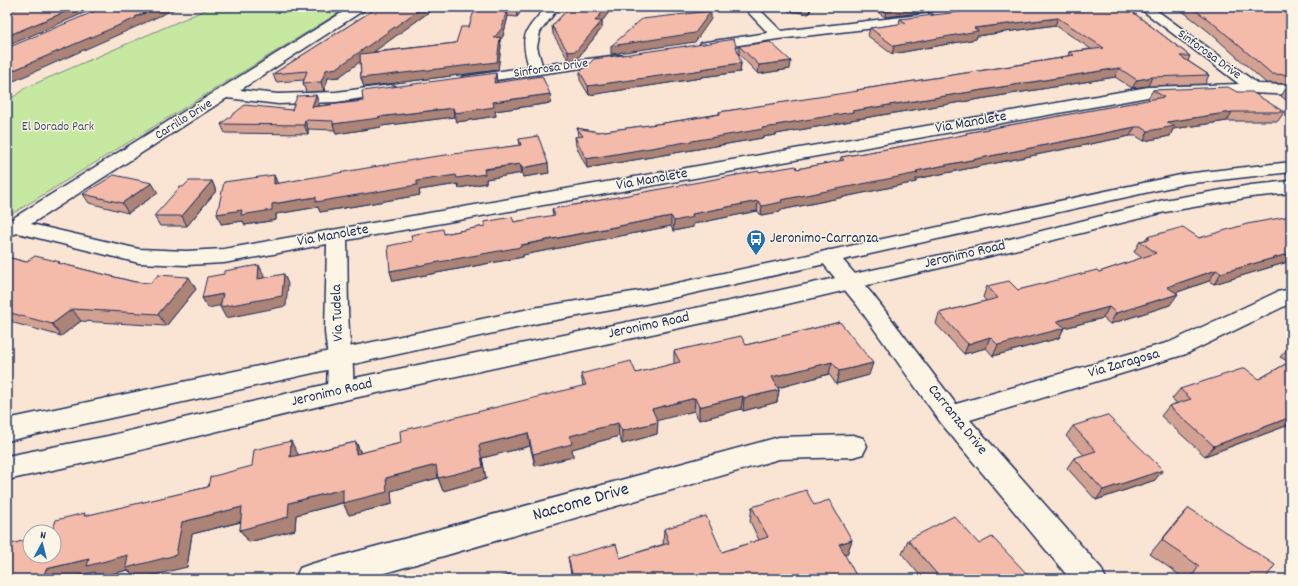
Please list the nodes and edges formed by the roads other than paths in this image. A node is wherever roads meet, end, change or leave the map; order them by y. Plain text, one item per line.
1 (360, 7) edge
2 (554, 7) edge
3 (757, 7) edge
4 (1144, 7) edge
5 (940, 16) edge
6 (778, 35) junction
7 (692, 48) edge
8 (630, 58) edge
9 (537, 71) junction
10 (452, 82) edge
11 (405, 88) edge
12 (1254, 88) junction
13 (1291, 90) edge
14 (227, 93) junction
15 (1291, 167) edge
16 (1291, 187) edge
17 (11, 229) edge
18 (337, 236) junction
19 (829, 257) junction
20 (850, 281) junction
21 (1291, 296) edge
22 (340, 358) junction
23 (340, 391) junction
24 (950, 416) junction
25 (7, 430) edge
26 (853, 446) dead end
27 (7, 468) edge
28 (311, 579) edge
29 (1090, 579) edge

1 - 14 street, Carrillo Drive
2 - 9 street
3 - 6 street
4 - 12 street, Sinforosa Drive
5 - 6 street
6 - 7 street
8 - 9 street, Sinforosa Drive
9 - 10 street, Sinforosa Drive
11 - 14 street
12 - 13 street, Via Manolete
12 - 18 street, Via Manolete
14 - 17 street, Carrillo Drive
15 - 19 street, Jeronimo Road
16 - 20 street, Jeronimo Road
17 - 18 street, Via Manolete
18 - 22 street, Via Tudela
19 - 20 street, Carranza Drive
19 - 22 street, Jeronimo Road
20 - 23 street, Jeronimo Road
20 - 24 street, Carranza Drive
21 - 24 street, Via Zaragosa
22 - 23 street, Via Tudela
22 - 25 street, Jeronimo Road
23 - 27 street, Jeronimo Road
24 - 29 street, Carranza Drive
26 - 28 street, Naccome Drive

